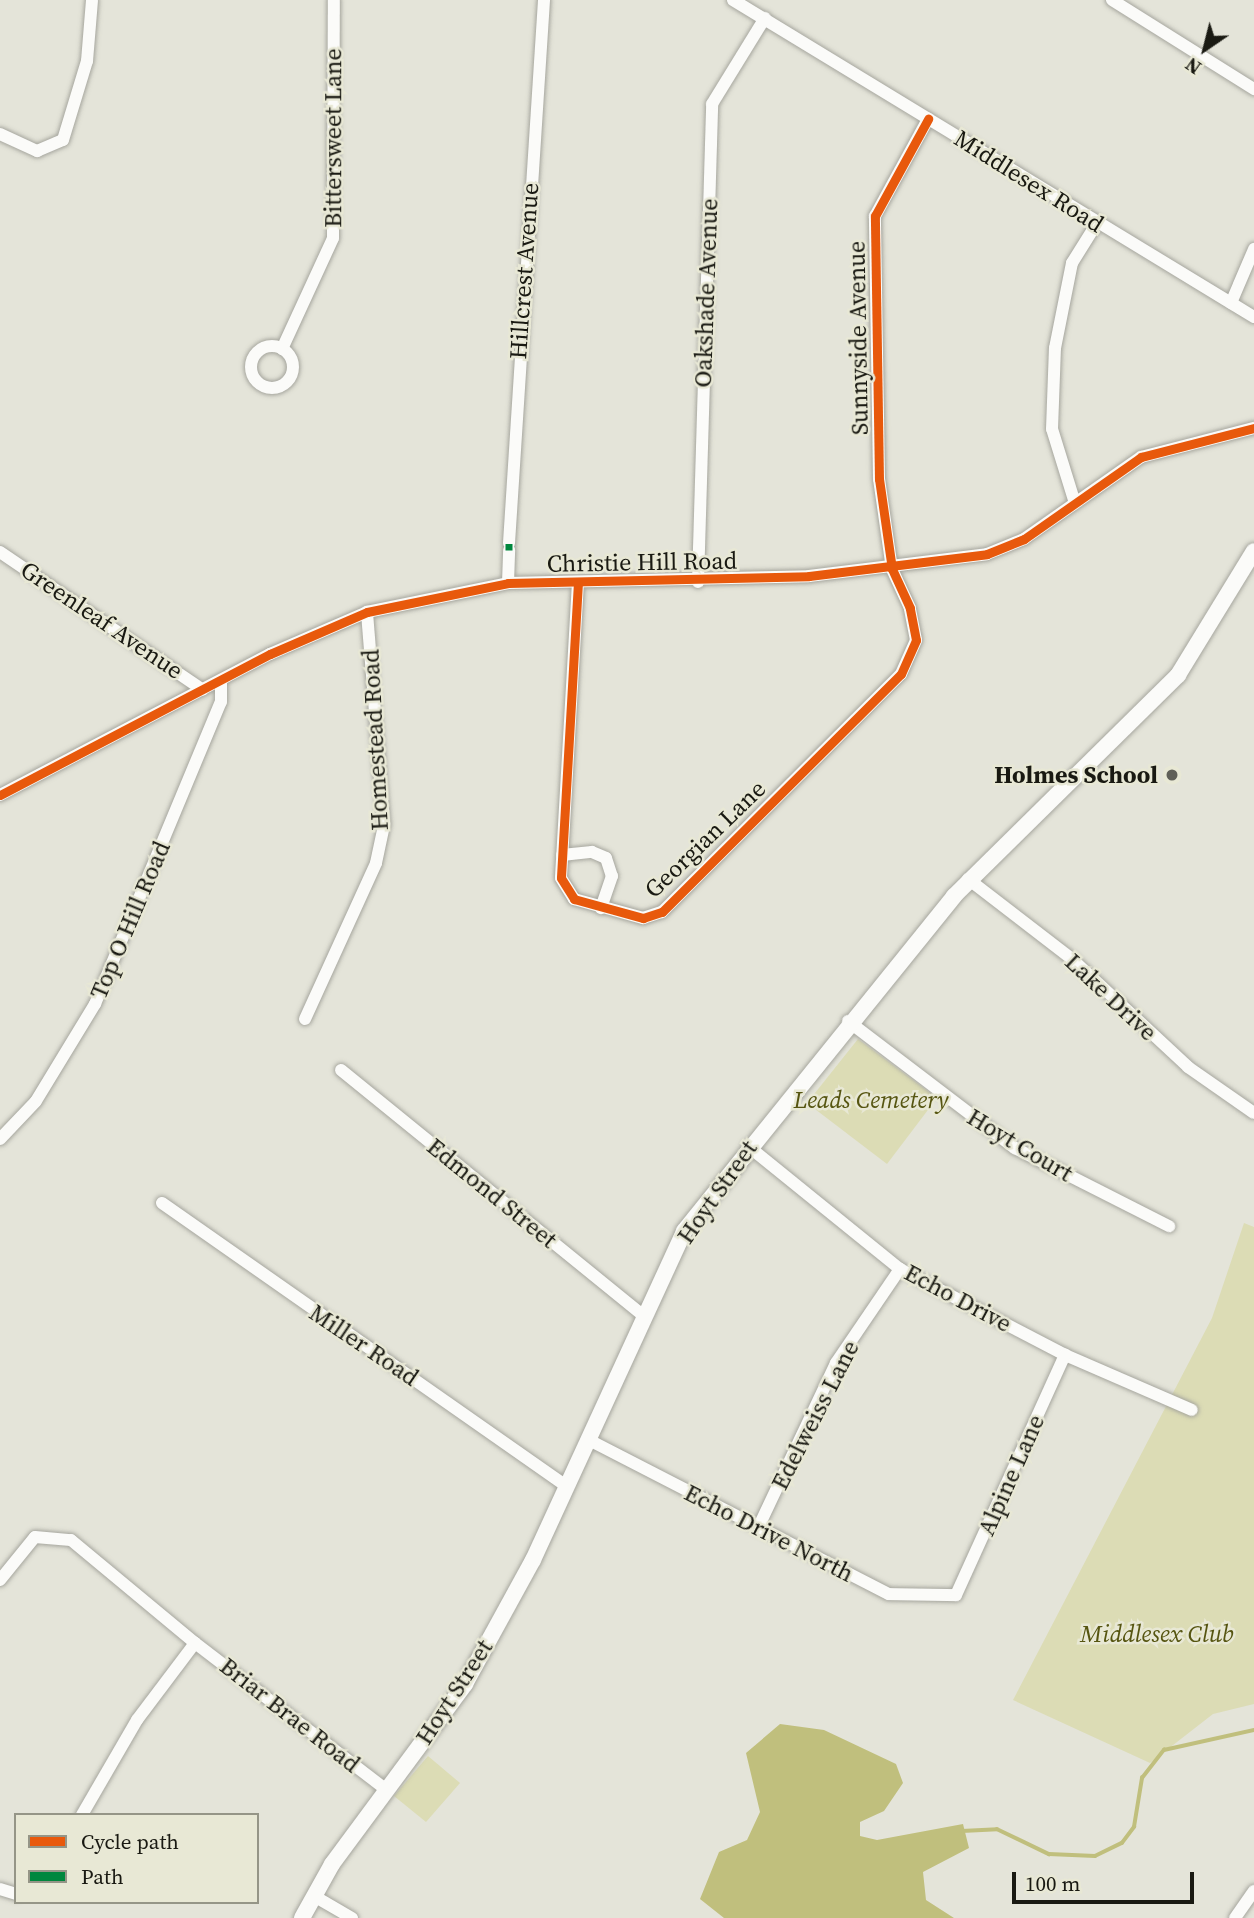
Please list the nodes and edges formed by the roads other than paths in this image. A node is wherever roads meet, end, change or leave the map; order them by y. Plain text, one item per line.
1 (92, 0) edge
2 (334, 0) edge
3 (544, 0) edge
4 (733, 0) edge
5 (1112, 0) edge
6 (765, 19) junction
7 (1254, 89) edge
8 (928, 119) junction
9 (0, 134) edge
10 (1097, 223) junction
11 (1254, 249) edge
12 (1231, 303) junction
13 (1254, 317) edge
14 (282, 349) dead end
15 (1254, 428) edge
16 (1074, 500) junction
17 (1254, 551) edge
18 (0, 552) edge
19 (892, 569) junction
20 (578, 582) junction
21 (698, 582) junction
22 (508, 583) junction
23 (367, 612) junction
24 (221, 681) junction
25 (203, 690) junction
26 (0, 795) edge
27 (562, 855) junction
28 (968, 879) junction
29 (601, 908) junction
30 (305, 1019) dead end
31 (848, 1021) junction
32 (341, 1070) dead end
33 (1254, 1112) edge
34 (0, 1139) edge
35 (748, 1146) junction
36 (162, 1203) dead end
37 (1169, 1226) dead end
38 (900, 1269) junction
39 (644, 1316) junction
40 (1066, 1355) junction
41 (1192, 1410) dead end
42 (589, 1440) junction
43 (566, 1486) junction
44 (758, 1528) junction
45 (0, 1580) edge
46 (956, 1595) joint
47 (195, 1643) junction
48 (385, 1789) junction
49 (83, 1813) edge
50 (1254, 1891) edge
51 (314, 1896) junction
52 (302, 1918) edge
53 (352, 1918) edge
54 (1235, 1918) edge

1 - 9 street
2 - 14 street, Bittersweet Lane
3 - 22 street, Hillcrest Avenue
4 - 6 street, Middlesex Road
5 - 7 street
6 - 8 street, Middlesex Road
6 - 21 street, Oakshade Avenue
8 - 10 street, Middlesex Road
8 - 19 street, Sunnyside Avenue
10 - 12 street, Middlesex Road
10 - 16 street
11 - 12 street
12 - 13 street, Middlesex Road
15 - 16 street, Christie Hill Road
16 - 19 street, Christie Hill Road
17 - 28 main road, Hoyt Street
18 - 25 street, Greenleaf Avenue
19 - 21 street, Christie Hill Road
19 - 29 street, Georgian Lane
20 - 21 street, Christie Hill Road
20 - 22 street, Christie Hill Road
20 - 27 street, Georgian Lane
22 - 23 street, Christie Hill Road
23 - 24 street, Christie Hill Road
23 - 30 street, Homestead Road
24 - 25 street, Christie Hill Road
24 - 34 street, Top O Hill Road
25 - 26 street, Christie Hill Road
27 - 29 street, Georgian Lane
27 - 29 street, Georgian Lane
28 - 31 main road, Hoyt Street
28 - 33 street, Lake Drive
31 - 35 main road, Hoyt Street
31 - 37 street, Hoyt Court
32 - 39 street, Edmond Street
35 - 38 street, Echo Drive
35 - 39 main road, Hoyt Street
36 - 43 street, Miller Road
38 - 40 street, Echo Drive
38 - 44 street, Edelweiss Lane
39 - 42 main road, Hoyt Street
40 - 41 street, Echo Drive
40 - 46 street, Alpine Lane
42 - 43 main road, Hoyt Street
42 - 44 street, Echo Drive North
43 - 48 main road, Hoyt Street
44 - 46 street, Echo Drive North
45 - 47 street, Briar Brae Road
47 - 48 street, Briar Brae Road
47 - 49 street, Briar Brae Road
48 - 51 main road, Hoyt Street
50 - 54 street
51 - 52 main road, Hoyt Street
51 - 53 street

